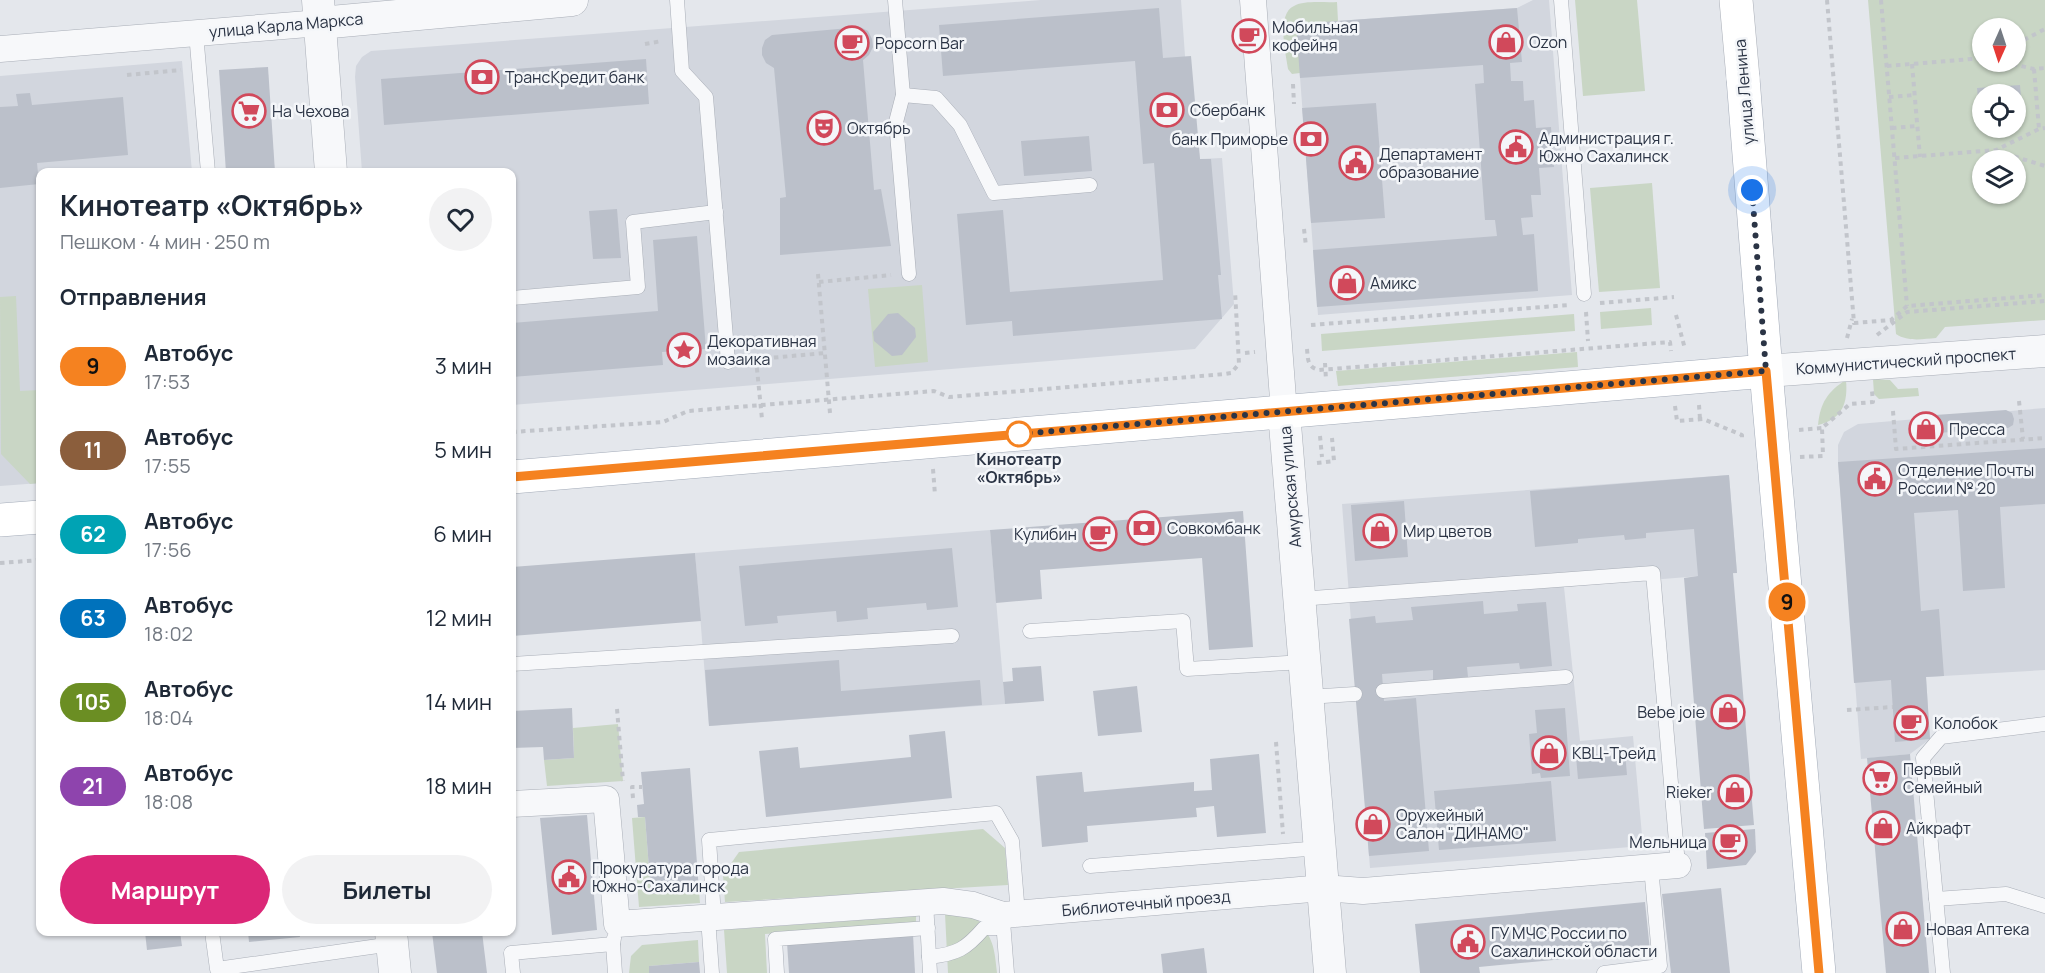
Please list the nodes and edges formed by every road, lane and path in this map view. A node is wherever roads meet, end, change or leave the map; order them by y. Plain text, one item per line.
1 (572, 0) edge
2 (677, 0) edge
3 (895, 0) edge
4 (1253, 0) edge
5 (1561, 0) edge
6 (1737, 0) edge
7 (1827, 0) edge
8 (1881, 0) edge
9 (319, 11) edge
10 (2045, 29) edge
11 (196, 33) junction
12 (2026, 39) edge
13 (0, 49) edge
14 (1972, 59) edge
15 (1912, 64) junction
16 (1887, 66) junction
17 (2026, 67) edge
18 (199, 68) junction
19 (2045, 68) edge
20 (2034, 69) junction
21 (127, 75) dead end
22 (1293, 84) dead end
23 (903, 95) junction
24 (1915, 95) junction
25 (1889, 97) junction
26 (1294, 104) dead end
27 (1917, 126) junction
28 (1892, 128) junction
29 (2045, 128) edge
30 (2039, 129) junction
31 (1662, 136) dead end
32 (1572, 142) junction
33 (1996, 150) edge
34 (1972, 152) edge
35 (1920, 156) junction
36 (1894, 158) junction
37 (2026, 160) edge
38 (2045, 166) edge
39 (208, 168) edge
40 (331, 168) edge
41 (1090, 185) dead end
42 (716, 212) junction
43 (1304, 229) dead end
44 (1305, 246) dead end
45 (818, 274) dead end
46 (909, 274) joint
47 (819, 282) junction
48 (1235, 291) dead end
49 (2045, 295) edge
50 (1674, 297) dead end
51 (516, 298) edge
52 (1585, 299) junction
53 (2045, 301) edge
54 (1907, 306) junction
55 (1907, 312) dead end
56 (1853, 314) junction
57 (1676, 315) dead end
58 (1311, 325) dead end
59 (1306, 338) dead end
60 (1847, 339) dead end
61 (1588, 341) dead end
62 (1670, 342) dead end
63 (1685, 348) dead end
64 (2045, 351) edge
65 (825, 353) junction
66 (756, 359) junction
67 (728, 362) joint
68 (1766, 371) junction
69 (829, 399) junction
70 (2019, 401) dead end
71 (1873, 402) dead end
72 (760, 405) junction
73 (1893, 411) dead end
74 (1284, 412) junction
75 (830, 413) dead end
76 (762, 419) dead end
77 (1677, 421) dead end
78 (516, 432) edge
79 (1332, 438) dead end
80 (2045, 438) edge
81 (2023, 439) junction
82 (1742, 443) dead end
83 (1823, 456) dead end
84 (1317, 463) dead end
85 (933, 468) dead end
86 (516, 477) edge
87 (936, 495) dead end
88 (36, 517) edge
89 (0, 520) edge
90 (36, 560) edge
91 (0, 563) edge
92 (1299, 599) junction
93 (1030, 631) dead end
94 (952, 636) dead end
95 (1304, 662) junction
96 (516, 664) edge
97 (1566, 677) dead end
98 (1383, 692) dead end
99 (1355, 694) dead end
100 (1307, 697) junction
101 (1893, 707) dead end
102 (617, 709) dead end
103 (1847, 710) dead end
104 (2045, 724) edge
105 (1276, 742) dead end
106 (624, 791) dead end
107 (516, 804) edge
108 (1320, 848) junction
109 (1285, 851) junction
110 (1678, 865) joint
111 (1090, 866) dead end
112 (1651, 867) junction
113 (1323, 888) junction
114 (1936, 899) junction
115 (926, 902) junction
116 (2045, 906) edge
117 (711, 917) junction
118 (1008, 919) junction
119 (928, 928) junction
120 (615, 934) junction
121 (213, 936) edge
122 (393, 950) edge
123 (929, 957) junction
124 (1649, 970) edge
125 (513, 973) edge
126 (615, 973) edge
127 (712, 973) edge
128 (777, 973) edge
129 (930, 973) edge
130 (1007, 973) edge
131 (1330, 973) edge
132 (1604, 973) edge
133 (1818, 973) edge
134 (1943, 973) edge

1 - 9 street, улица Карла Маркса
2 - 42 lane
3 - 23 lane
4 - 74 street, Амурская улица
5 - 32 lane
6 - 68 main road, улица Ленина
7 - 56 path
8 - 16 path
9 - 11 street, улица Карла Маркса
9 - 40 street
10 - 12 path
11 - 13 street, улица Карла Маркса
11 - 18 lane
14 - 15 path
15 - 16 path
15 - 24 path
16 - 25 path
17 - 20 path
18 - 21 path
18 - 39 lane
19 - 20 path
20 - 30 path
22 - 26 path
23 - 41 lane
23 - 46 lane
24 - 25 path
24 - 27 path
25 - 28 path
27 - 28 path
27 - 35 path
28 - 36 path
29 - 30 path
30 - 33 path
31 - 32 path
32 - 52 lane
34 - 35 path
35 - 36 path
36 - 54 path
37 - 38 path
42 - 51 lane
42 - 67 lane
43 - 44 path
45 - 47 path
46 - 47 path
47 - 65 path
48 - 69 path
49 - 54 path
50 - 52 path
52 - 58 path
52 - 61 path
53 - 55 path
54 - 56 path
56 - 60 path
57 - 63 path
59 - 62 path
64 - 68 street, Коммунистический проспект
65 - 66 path
65 - 69 path
66 - 67 path
66 - 72 path
68 - 74 main road, Коммунистический проспект
68 - 133 main road, улица Ленина
69 - 72 path
69 - 75 path
70 - 81 path
71 - 83 path
72 - 76 path
72 - 78 path
73 - 81 path
74 - 86 main road, Коммунистический проспект
74 - 92 street, Амурская улица
77 - 82 path
79 - 84 path
80 - 81 path
85 - 87 path
88 - 89 main road
90 - 91 path
92 - 95 street, Амурская улица
92 - 110 lane
93 - 95 lane
94 - 96 lane
95 - 100 street, Амурская улица
97 - 98 lane
99 - 100 lane
100 - 108 street, Амурская улица
101 - 103 path
102 - 106 path
104 - 114 lane
105 - 109 path
107 - 120 street
108 - 109 lane
108 - 113 street, Амурская улица
109 - 111 lane
110 - 112 street, Библиотечный проезд
112 - 113 street, Библиотечный проезд
112 - 124 lane
113 - 118 street, Библиотечный проезд
113 - 131 street, Амурская улица
114 - 116 lane
114 - 134 lane
115 - 117 street, Библиотечный проезд
115 - 118 street, Библиотечный проезд
115 - 119 lane
117 - 118 lane
117 - 120 street, Библиотечный проезд
117 - 127 lane
118 - 123 lane
118 - 130 lane
119 - 123 lane
119 - 128 lane
120 - 125 lane
120 - 126 lane
121 - 122 lane
123 - 129 lane
124 - 132 lane

